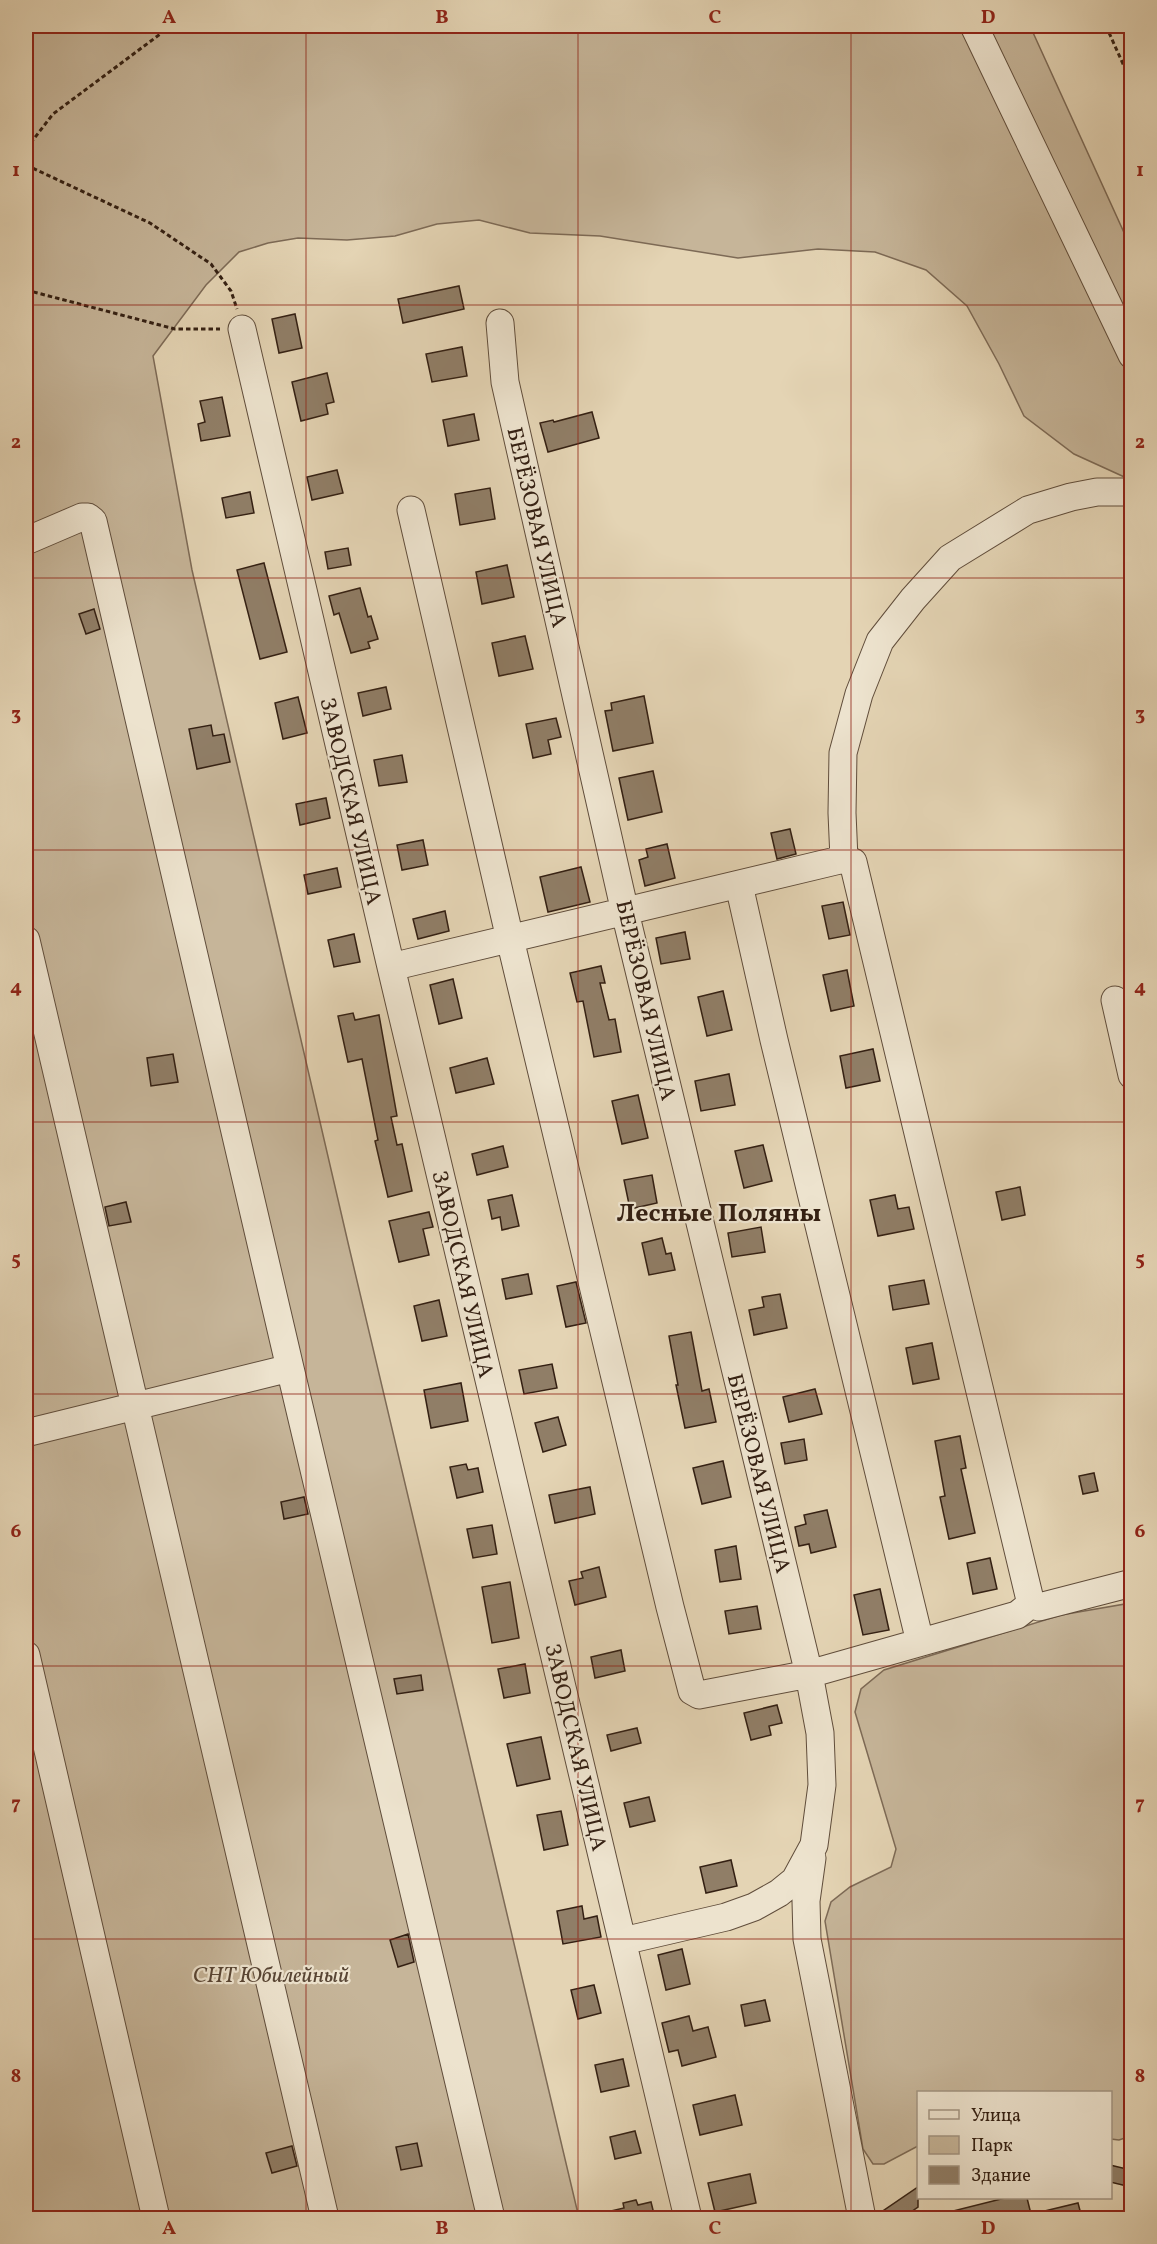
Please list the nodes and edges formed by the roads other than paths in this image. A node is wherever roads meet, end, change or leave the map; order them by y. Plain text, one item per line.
1 (974, 26) edge
2 (500, 324) dead end
3 (242, 329) road end
4 (1131, 355) edge
5 (1131, 492) edge
6 (411, 510) dead end
7 (26, 541) edge
8 (844, 859) junction
9 (739, 885) junction
10 (625, 912) junction
11 (510, 939) junction
12 (26, 940) edge
13 (391, 967) junction
14 (1115, 1000) dead end
15 (1131, 1075) edge
16 (290, 1368) junction
17 (135, 1407) junction
18 (26, 1432) edge
19 (1131, 1583) edge
20 (1031, 1604) junction
21 (920, 1642) junction
22 (26, 1655) edge
23 (808, 1674) junction
24 (814, 1845) junction
25 (623, 1941) junction
26 (156, 2218) edge
27 (325, 2218) edge
28 (490, 2218) edge
29 (688, 2218) edge
30 (862, 2218) edge

1 - 4 street
2 - 10 street, БЕРЁЗОВАЯ УЛИЦА
3 - 13 street, ЗАВОДСКАЯ УЛИЦА
5 - 8 street
6 - 11 street
7 - 16 street
8 - 9 street
8 - 20 street
9 - 10 street
9 - 21 street
10 - 11 street
10 - 23 street, БЕРЁЗОВАЯ УЛИЦА
11 - 13 street
11 - 23 street
12 - 17 street
13 - 25 street, ЗАВОДСКАЯ УЛИЦА
14 - 15 street
16 - 17 street
16 - 28 street
17 - 18 street
17 - 27 street
19 - 20 street
20 - 21 street
21 - 23 street
22 - 26 street
23 - 24 street, БЕРЁЗОВАЯ УЛИЦА
24 - 25 street
24 - 30 street, БЕРЁЗОВАЯ УЛИЦА
25 - 29 street, ЗАВОДСКАЯ УЛИЦА

